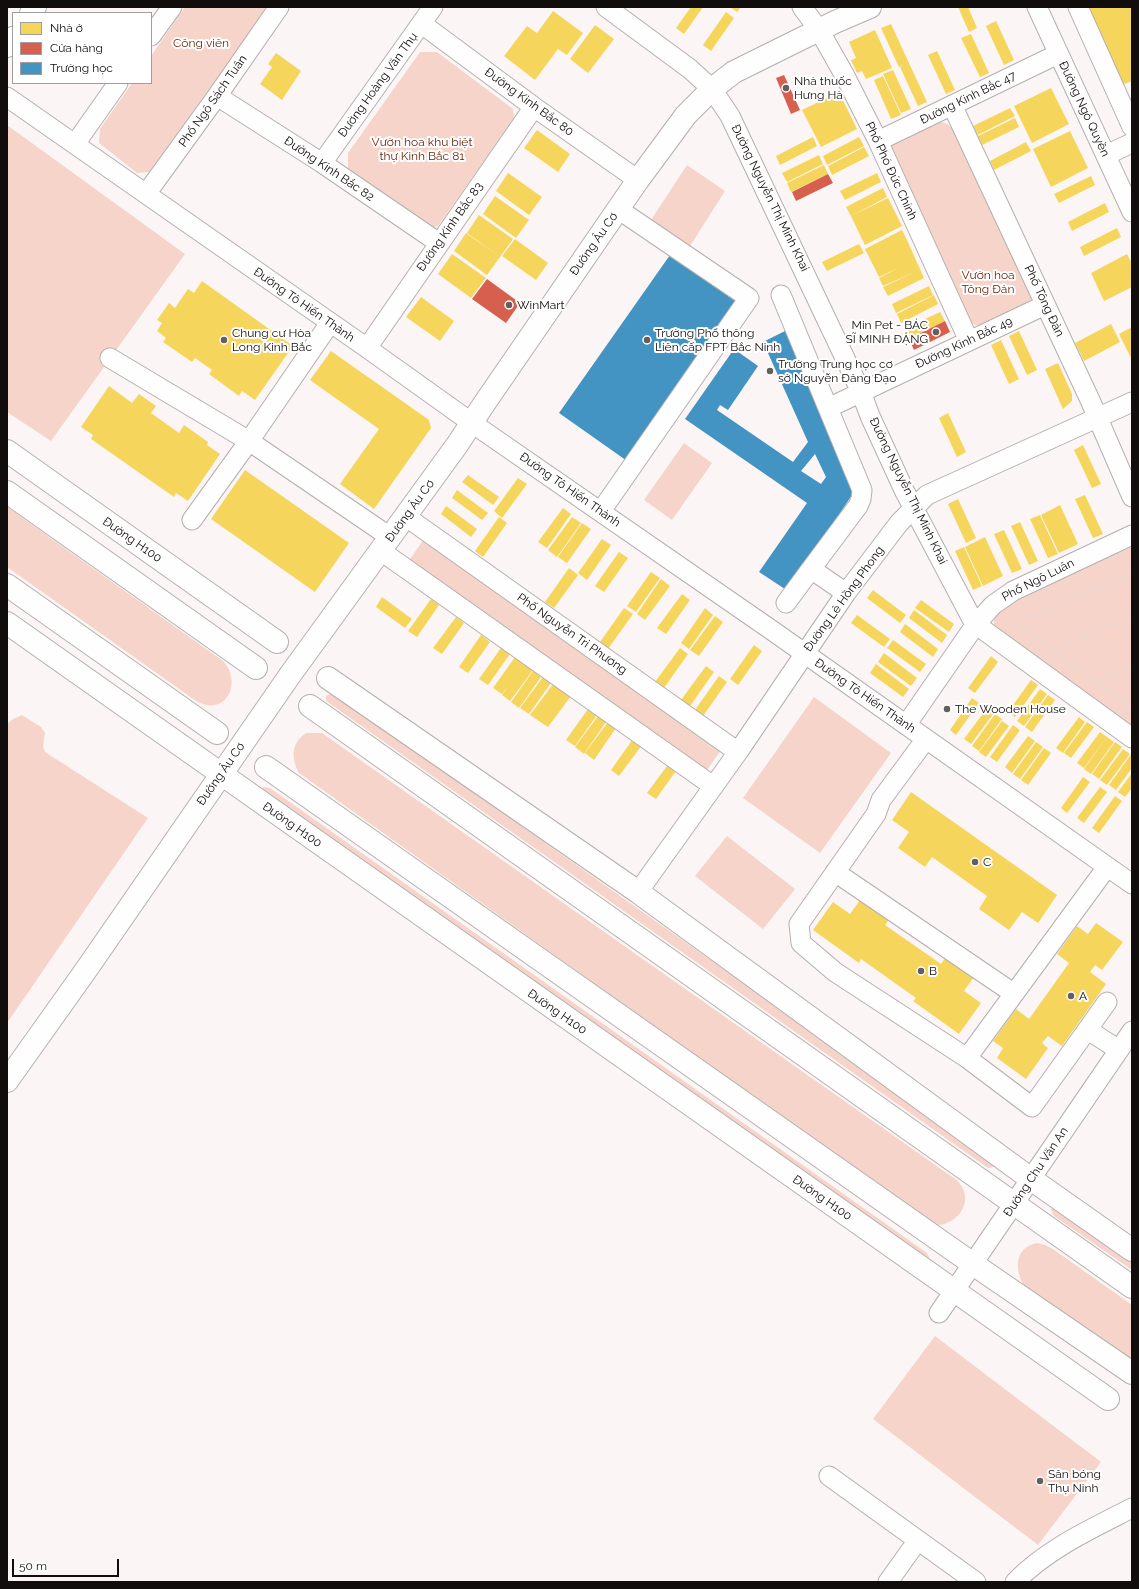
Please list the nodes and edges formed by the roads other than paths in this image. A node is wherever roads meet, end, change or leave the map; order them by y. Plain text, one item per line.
1 (172, 7) edge
2 (279, 7) edge
3 (433, 7) edge
4 (606, 7) edge
5 (802, 7) edge
6 (870, 7) edge
7 (1037, 7) edge
8 (1078, 7) edge
9 (422, 24) junction
10 (819, 30) junction
11 (152, 35) edge
12 (1058, 54) junction
13 (117, 84) edge
14 (712, 89) junction
15 (217, 96) junction
16 (7, 97) edge
17 (952, 105) junction
18 (534, 107) junction
19 (1132, 127) edge
20 (878, 141) junction
21 (1132, 143) edge
22 (75, 144) junction
23 (1106, 155) junction
24 (322, 163) junction
25 (638, 180) junction
26 (146, 194) junction
27 (618, 209) junction
28 (1132, 212) edge
29 (439, 243) junction
30 (781, 296) dead end
31 (1046, 304) junction
32 (330, 323) junction
33 (968, 341) junction
34 (367, 348) junction
35 (110, 358) dead end
36 (861, 392) junction
37 (1132, 402) edge
38 (828, 408) junction
39 (1097, 418) junction
40 (472, 423) junction
41 (249, 441) junction
42 (7, 451) edge
43 (7, 492) edge
44 (1132, 497) edge
45 (913, 508) junction
46 (601, 512) junction
47 (406, 516) junction
48 (192, 520) dead end
49 (1132, 535) edge
50 (385, 544) junction
51 (811, 569) junction
52 (7, 585) edge
53 (846, 593) junction
54 (786, 603) dead end
55 (7, 623) edge
56 (976, 624) junction
57 (277, 642) dead end
58 (805, 653) junction
59 (256, 668) dead end
60 (328, 678) dead end
61 (310, 706) dead end
62 (906, 725) junction
63 (217, 733) dead end
64 (1132, 738) edge
65 (930, 742) junction
66 (738, 752) junction
67 (266, 767) dead end
68 (221, 774) junction
69 (713, 786) junction
70 (1107, 867) junction
71 (835, 872) junction
72 (1132, 884) edge
73 (638, 892) junction
74 (1013, 993) junction
75 (1107, 1002) dead end
76 (1088, 1030) junction
77 (1132, 1031) edge
78 (1119, 1050) junction
79 (967, 1058) junction
80 (7, 1081) edge
81 (1031, 1179) junction
82 (1014, 1204) junction
83 (1132, 1250) edge
84 (973, 1264) junction
85 (1132, 1287) edge
86 (954, 1292) junction
87 (939, 1313) dead end
88 (1132, 1373) edge
89 (1108, 1399) dead end
90 (829, 1476) dead end
91 (1132, 1508) edge
92 (918, 1540) junction
93 (888, 1582) edge
94 (976, 1582) edge
95 (1015, 1582) edge

1 - 11 street
2 - 15 street, Phố Ngô Sách Tuân
3 - 9 street, Đường Hoàng Văn Thụ
4 - 14 street, Đường Nguyễn Thị Minh Khai
5 - 10 street, Phố Phó Đức Chính
6 - 10 main road, Đường Âu Cơ
7 - 12 street, Đường Ngô Quyền
8 - 19 street
9 - 18 street, Đường Kinh Bắc 80
9 - 24 street, Đường Hoàng Văn Thụ
10 - 14 main road, Đường Âu Cơ
10 - 20 street, Phố Phó Đức Chính
12 - 17 street, Đường Kinh Bắc 47
12 - 23 street, Đường Ngô Quyền
13 - 22 street
14 - 25 main road, Đường Âu Cơ
14 - 36 street, Đường Nguyễn Thị Minh Khai
15 - 24 street, Đường Kinh Bắc 82
15 - 26 street, Phố Ngô Sách Tuân
16 - 22 street, Đường Tô Hiến Thành
17 - 20 street, Đường Kinh Bắc 47
17 - 31 street, Phố Tông Đản
18 - 25 street, Đường Kinh Bắc 80
18 - 29 street, Đường Kinh Bắc 83
20 - 33 street, Phố Phó Đức Chính
21 - 23 street
22 - 26 street, Đường Tô Hiến Thành
23 - 28 street, Đường Ngô Quyền
24 - 29 street, Đường Kinh Bắc 82
25 - 27 main road, Đường Âu Cơ
26 - 32 street, Đường Tô Hiến Thành
27 - 40 main road, Đường Âu Cơ
27 - 46 street
29 - 34 street, Đường Kinh Bắc 83
30 - 38 street
31 - 33 street, Đường Kinh Bắc 49
31 - 39 street, Phố Tông Đản
32 - 34 street, Đường Tô Hiến Thành
32 - 41 street
33 - 36 street, Đường Kinh Bắc 49
34 - 40 street, Đường Tô Hiến Thành
35 - 41 street
36 - 38 street, Đường Kinh Bắc 49
36 - 45 street, Đường Nguyễn Thị Minh Khai
37 - 39 street, Đường Lê Hồng Phong
38 - 51 street
39 - 44 street, Phố Tông Đản
39 - 45 street, Đường Lê Hồng Phong
40 - 46 street, Đường Tô Hiến Thành
40 - 47 main road, Đường Âu Cơ
41 - 48 street
41 - 50 street
42 - 57 main road, Đường H100
43 - 59 main road
45 - 53 street, Đường Lê Hồng Phong
45 - 56 street, Đường Nguyễn Thị Minh Khai
46 - 58 street, Đường Tô Hiến Thành
47 - 50 main road, Đường Âu Cơ
47 - 66 street, Phố Nguyễn Tri Phương
49 - 56 street, Phố Ngô Luân
50 - 68 main road, Đường Âu Cơ
50 - 69 street
51 - 53 street
51 - 54 street
52 - 63 main road
53 - 58 street, Đường Lê Hồng Phong
55 - 68 main road, Đường H100
56 - 62 street, Phố Ngô Luân
56 - 64 street, Đường Nguyễn Thị Minh Khai
58 - 62 street, Đường Tô Hiến Thành
58 - 66 street, Đường Lê Hồng Phong
60 - 73 main road
61 - 82 main road
62 - 65 street, Đường Tô Hiến Thành
65 - 70 street, Đường Tô Hiến Thành
65 - 71 street
66 - 69 street, Đường Lê Hồng Phong
67 - 84 main road
68 - 80 main road, Đường Âu Cơ
68 - 86 main road, Đường H100
69 - 73 street, Đường Lê Hồng Phong
70 - 72 street, Đường Tô Hiến Thành
70 - 74 street
71 - 74 street
71 - 79 street
73 - 81 main road
74 - 79 street
75 - 76 street
76 - 78 street
76 - 79 street
77 - 78 street, Đường Chu Văn An
78 - 81 street, Đường Chu Văn An
81 - 82 street, Đường Chu Văn An
81 - 83 main road
82 - 84 street, Đường Chu Văn An
82 - 85 main road
84 - 86 street, Đường Chu Văn An
84 - 88 main road
86 - 87 street, Đường Chu Văn An
86 - 89 main road, Đường H100
90 - 92 street
91 - 95 street
92 - 93 street
92 - 94 street

